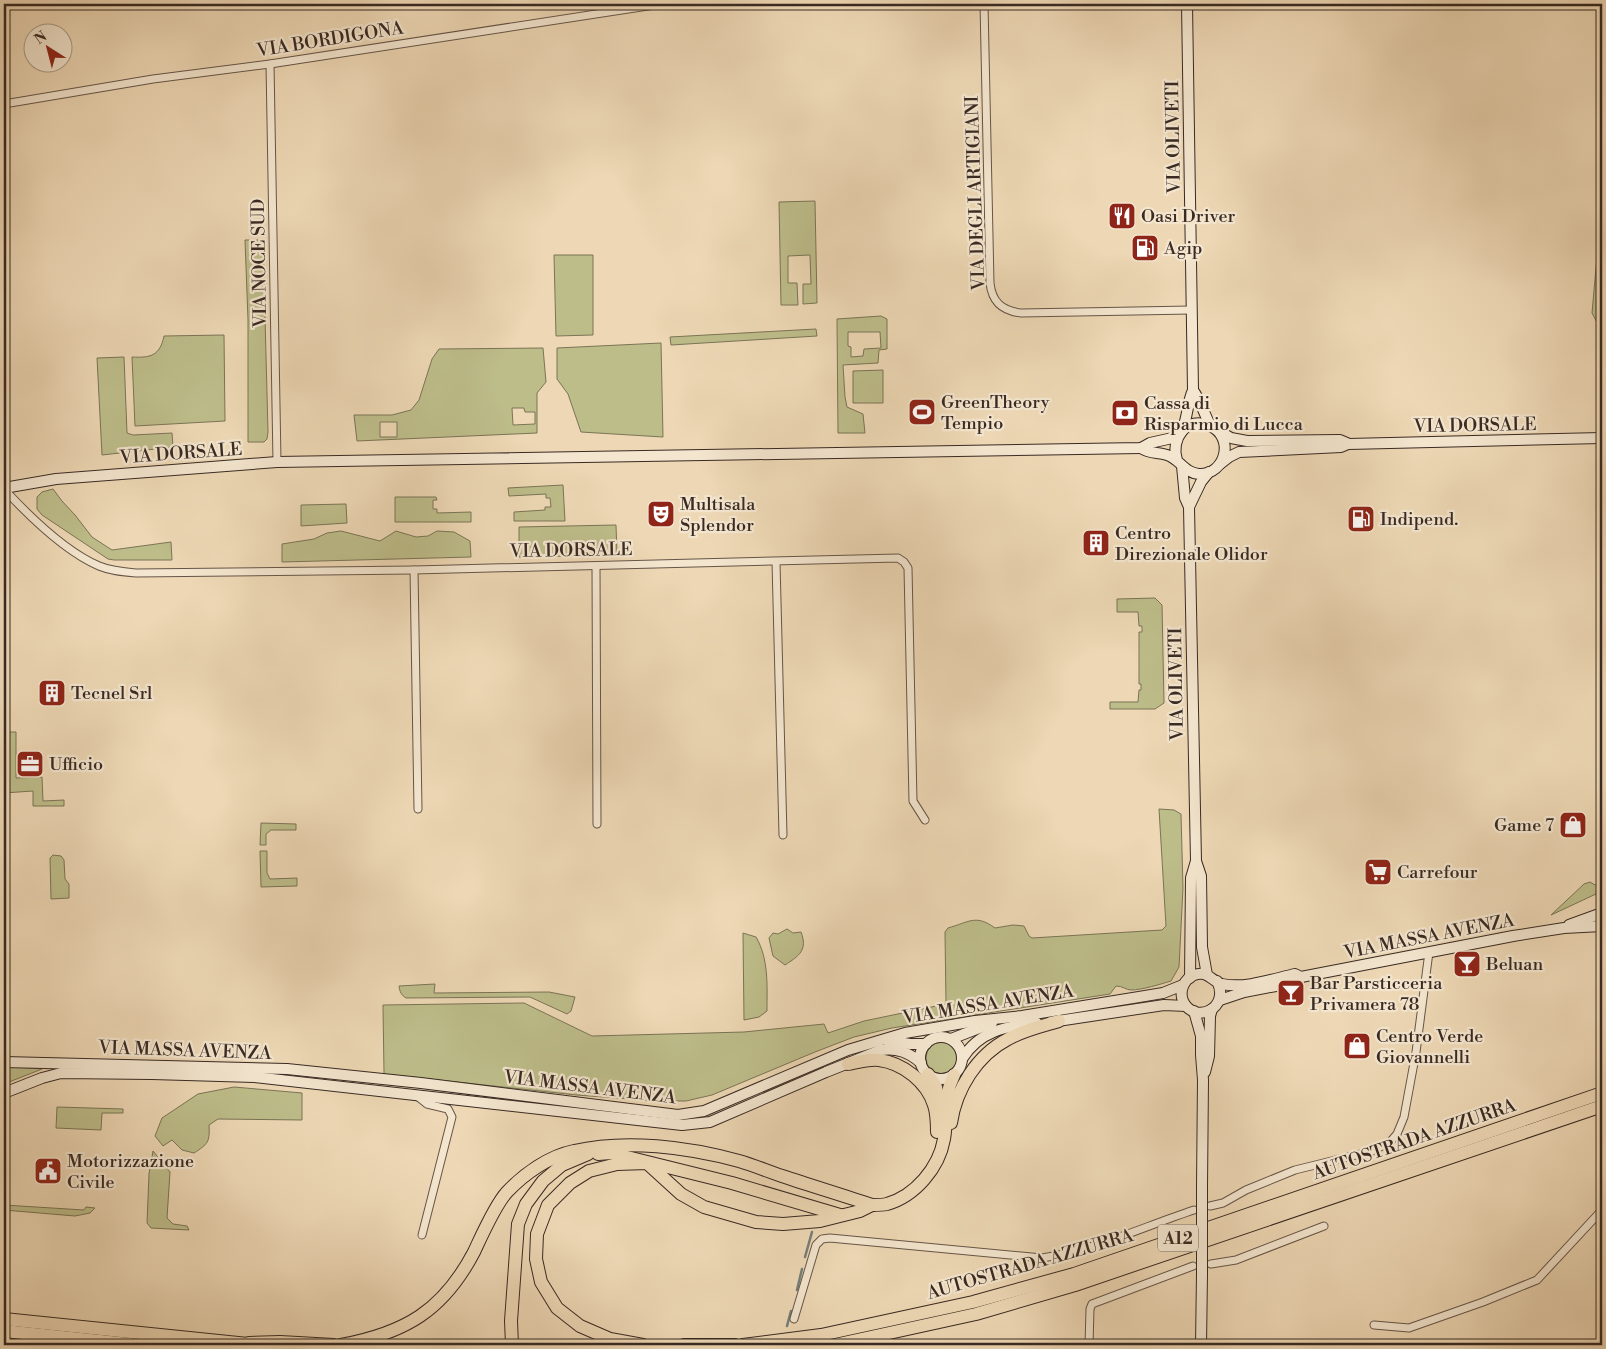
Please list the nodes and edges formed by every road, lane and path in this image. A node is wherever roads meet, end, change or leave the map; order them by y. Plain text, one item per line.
1 (661, 4) edge
2 (984, 4) edge
3 (1187, 4) edge
4 (270, 64) junction
5 (4, 104) edge
6 (1191, 310) junction
7 (1193, 390) junction
8 (1213, 427) junction
9 (1180, 434) junction
10 (1602, 438) edge
11 (1348, 444) junction
12 (1141, 448) junction
13 (277, 462) junction
14 (1179, 463) junction
15 (1220, 464) junction
16 (1209, 472) junction
17 (4, 488) edge
18 (1189, 507) junction
19 (776, 562) junction
20 (596, 566) junction
21 (414, 570) junction
22 (418, 810) dead end
23 (925, 820) dead end
24 (597, 824) dead end
25 (783, 834) dead end
26 (1196, 861) junction
27 (1602, 913) edge
28 (1602, 926) edge
29 (1564, 928) junction
30 (1429, 952) junction
31 (1207, 975) junction
32 (1301, 977) junction
33 (1186, 981) junction
34 (1217, 982) junction
35 (1220, 1000) junction
36 (1190, 1009) junction
37 (1212, 1009) junction
38 (1022, 1016) junction
39 (1060, 1021) junction
40 (951, 1040) junction
41 (875, 1041) junction
42 (926, 1044) junction
43 (962, 1059) junction
44 (4, 1062) edge
45 (921, 1062) junction
46 (848, 1064) junction
47 (928, 1074) junction
48 (954, 1075) junction
49 (1203, 1080) junction
50 (4, 1093) edge
51 (1602, 1093) edge
52 (416, 1095) junction
53 (1602, 1106) edge
54 (606, 1146) junction
55 (938, 1154) junction
56 (583, 1156) junction
57 (648, 1163) junction
58 (872, 1205) junction
59 (1210, 1206) dead end
60 (1194, 1210) dead end
61 (1602, 1210) edge
62 (842, 1216) junction
63 (1324, 1226) dead end
64 (422, 1235) dead end
65 (1212, 1264) dead end
66 (1193, 1266) dead end
67 (4, 1319) edge
68 (794, 1319) dead end
69 (1374, 1325) dead end
70 (4, 1331) edge
71 (240, 1343) junction
72 (138, 1345) edge
73 (257, 1345) edge
74 (334, 1345) edge
75 (341, 1345) edge
76 (512, 1345) edge
77 (643, 1345) edge
78 (684, 1345) edge
79 (735, 1345) edge
80 (744, 1345) edge
81 (834, 1345) edge
82 (1089, 1345) edge
83 (1201, 1345) edge

1 - 4 street, VIA BORDIGONA
2 - 6 street, VIA DEGLI ARTIGIANI
3 - 6 main road, VIA OLIVETI
4 - 5 street, VIA BORDIGONA
4 - 13 street, VIA NOCE SUD
6 - 7 main road, VIA OLIVETI
7 - 8 main road, VIA OLIVETI
7 - 9 main road, VIA OLIVETI
8 - 9 main road
8 - 11 main road, VIA DORSALE
8 - 15 main road
9 - 12 main road, VIA DORSALE
9 - 14 main road
10 - 11 main road, VIA DORSALE
11 - 15 main road, VIA DORSALE
12 - 13 main road, VIA DORSALE
12 - 14 main road, VIA DORSALE
13 - 17 main road, VIA DORSALE
14 - 16 main road
14 - 18 main road, VIA OLIVETI
15 - 16 main road
16 - 18 main road, VIA OLIVETI
17 - 21 street, VIA DORSALE
18 - 26 main road, VIA OLIVETI
19 - 20 street, VIA DORSALE
19 - 23 street, VIA DORSALE
19 - 25 street
20 - 21 street, VIA DORSALE
20 - 24 street
21 - 22 street
26 - 31 main road, VIA OLIVETI
26 - 33 main road, VIA OLIVETI
27 - 29 main road, VIA MASSA AVENZA
28 - 29 main road, VIA MASSA AVENZA
29 - 30 main road, VIA MASSA AVENZA
30 - 32 main road, VIA MASSA AVENZA
30 - 59 street
31 - 33 main road, VIA MASSA AVENZA
31 - 34 main road
32 - 34 main road, VIA MASSA AVENZA
32 - 35 main road, VIA MASSA AVENZA
33 - 36 main road
33 - 38 main road, VIA MASSA AVENZA
34 - 35 main road
35 - 37 main road, VIA MASSA AVENZA
36 - 37 main road, VIA MASSA AVENZA
36 - 39 main road, VIA MASSA AVENZA
36 - 49 main road
37 - 49 main road
38 - 40 main road
38 - 41 main road, VIA MASSA AVENZA
39 - 43 main road, VIA MASSA AVENZA
39 - 55 highway
40 - 42 main road
40 - 43 main road
41 - 42 main road
41 - 44 main road, VIA MASSA AVENZA
42 - 45 main road
43 - 48 main road
45 - 46 main road, VIA MASSA AVENZA
45 - 47 main road
46 - 52 main road, VIA MASSA AVENZA
46 - 55 highway
47 - 48 main road
47 - 55 highway
48 - 55 highway
49 - 83 main road, bridge
50 - 52 main road, VIA MASSA AVENZA
51 - 80 highway, AUTOSTRADA AZZURRA / A12
52 - 64 street
53 - 81 highway, AUTOSTRADA AZZURRA / A12
54 - 56 highway
54 - 58 highway
54 - 75 highway
55 - 58 highway
56 - 57 highway
56 - 76 highway
57 - 62 highway
57 - 62 highway
57 - 77 highway
58 - 62 highway
60 - 68 street
61 - 69 street
63 - 65 street
66 - 82 street
67 - 71 highway
70 - 72 highway
71 - 73 highway
71 - 74 highway
78 - 79 highway

